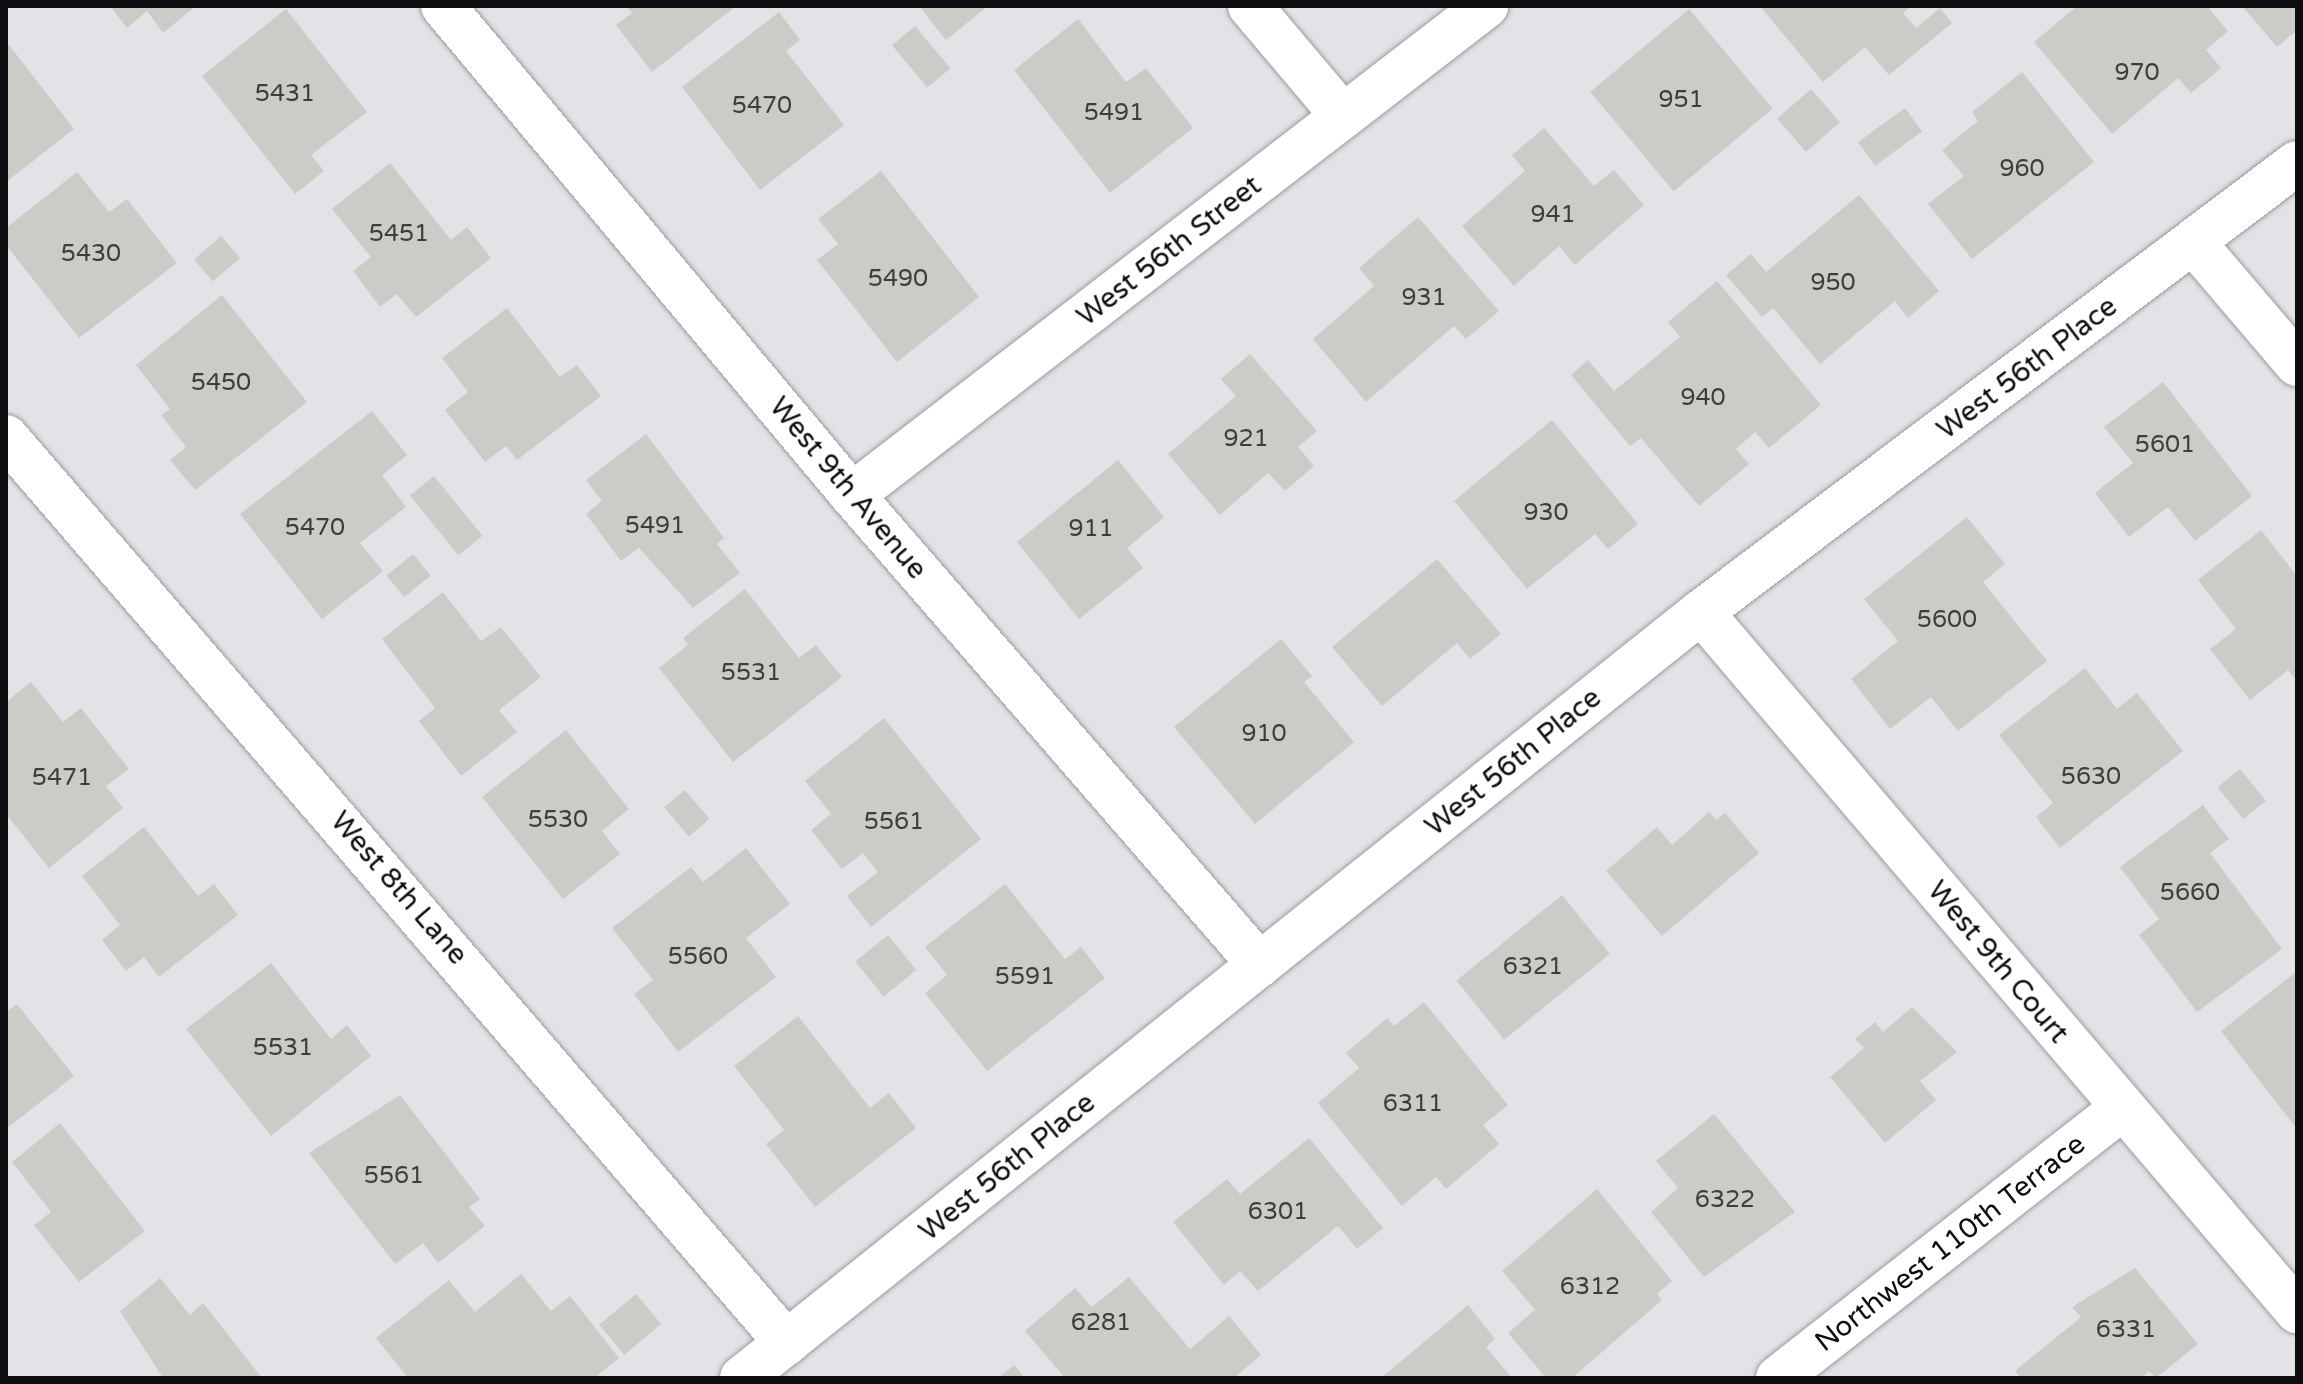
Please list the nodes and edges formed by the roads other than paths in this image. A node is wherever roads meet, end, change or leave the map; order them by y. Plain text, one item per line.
1 (443, 6) edge
2 (1250, 6) edge
3 (1486, 6) edge
4 (1343, 116) junction
5 (2297, 163) edge
6 (2194, 243) junction
7 (2297, 364) edge
8 (6, 437) edge
9 (852, 495) junction
10 (1701, 612) junction
11 (1260, 965) junction
12 (2122, 1108) junction
13 (2297, 1311) edge
14 (787, 1343) junction
15 (742, 1378) edge
16 (1778, 1378) edge

1 - 9 street, West 9th Avenue
2 - 4 street
3 - 4 street, West 56th Street
4 - 9 street, West 56th Street
5 - 6 street, West 56th Place
6 - 7 street
6 - 10 street, West 56th Place
8 - 14 street, West 8th Lane
9 - 11 street, West 9th Avenue
10 - 11 street, West 56th Place
10 - 12 street, West 9th Court
11 - 14 street, West 56th Place
12 - 13 street, West 9th Court
12 - 16 street, Northwest 110th Terrace
14 - 15 street, West 56th Place

